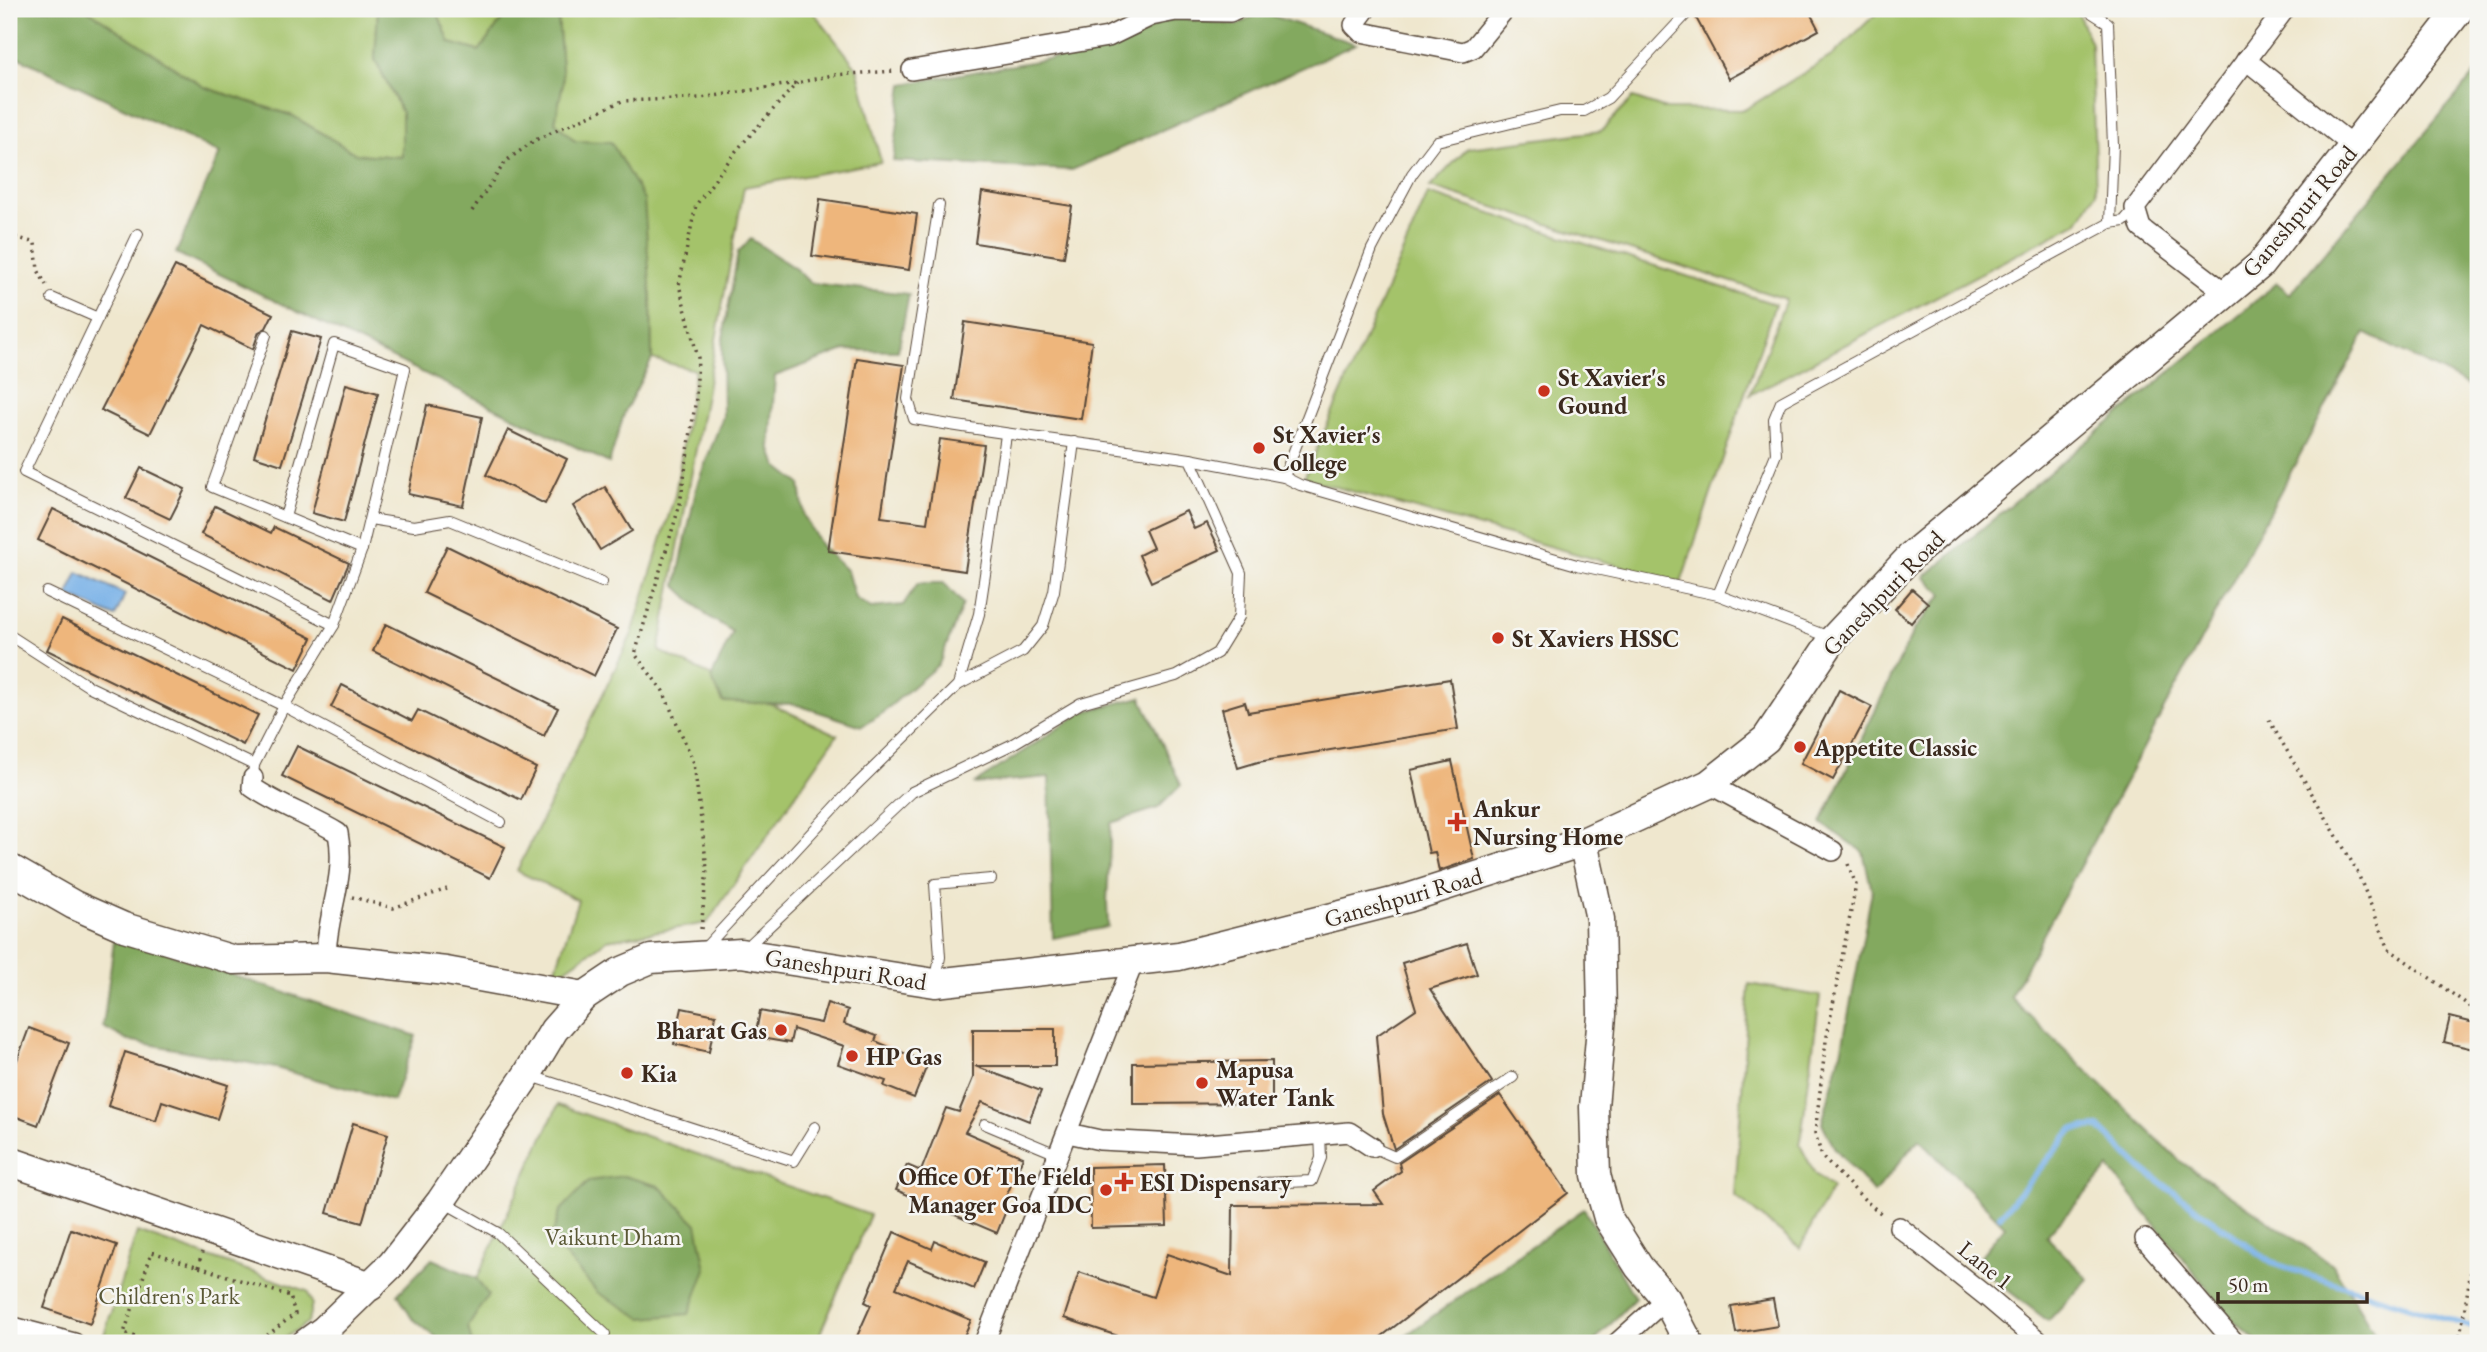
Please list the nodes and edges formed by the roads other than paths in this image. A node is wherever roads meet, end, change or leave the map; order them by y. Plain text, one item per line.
1 (1236, 9) edge
2 (1366, 9) edge
3 (1505, 9) edge
4 (1691, 9) edge
5 (2086, 9) edge
6 (2285, 9) edge
7 (2460, 9) edge
8 (2246, 60) junction
9 (912, 70) road end
10 (2353, 146) junction
11 (939, 205) dead end
12 (2135, 208) junction
13 (2110, 223) junction
14 (138, 234) dead end
15 (2226, 293) junction
16 (52, 298) road end
17 (98, 318) junction
18 (266, 335) dead end
19 (1006, 435) junction
20 (1074, 442) junction
21 (1190, 459) junction
22 (1284, 477) junction
23 (285, 517) junction
24 (370, 519) junction
25 (362, 549) junction
26 (602, 582) dead end
27 (47, 592) dead end
28 (1718, 595) junction
29 (334, 625) junction
30 (9, 635) edge
31 (1833, 639) junction
32 (958, 685) junction
33 (284, 706) junction
34 (254, 772) junction
35 (1709, 785) junction
36 (501, 822) dead end
37 (1583, 842) junction
38 (1833, 851) road end
39 (9, 868) edge
40 (991, 879) dead end
41 (699, 946) junction
42 (741, 953) junction
43 (326, 958) junction
44 (1134, 961) junction
45 (935, 983) junction
46 (584, 996) junction
47 (527, 1075) junction
48 (1513, 1077) dead end
49 (985, 1124) dead end
50 (814, 1127) dead end
51 (1068, 1133) junction
52 (1320, 1134) junction
53 (1372, 1147) joint
54 (1059, 1156) junction
55 (9, 1161) edge
56 (1261, 1183) dead end
57 (441, 1201) junction
58 (1899, 1227) road end
59 (2145, 1239) dead end
60 (371, 1286) junction
61 (1666, 1299) junction
62 (9, 1326) edge
63 (605, 1334) dead end
64 (74, 1343) edge
65 (306, 1343) edge
66 (984, 1343) edge
67 (1617, 1343) edge
68 (1689, 1343) edge
69 (2042, 1343) edge
70 (2235, 1343) edge

1 - 9 street
2 - 3 street
4 - 22 lane
5 - 13 lane
6 - 8 street
7 - 10 street, Ganeshpuri Road
8 - 10 street
8 - 12 street
10 - 15 street, Ganeshpuri Road
11 - 19 lane
12 - 13 lane
12 - 15 street
13 - 28 lane
14 - 17 lane
15 - 31 street, Ganeshpuri Road
16 - 17 lane
17 - 29 lane
18 - 23 lane
19 - 20 lane
19 - 32 lane
20 - 21 lane
20 - 32 lane
21 - 22 lane
21 - 42 lane
22 - 28 lane
23 - 24 lane
23 - 25 lane
24 - 25 lane
24 - 26 lane
25 - 29 lane
27 - 33 lane
28 - 31 lane
29 - 33 lane
30 - 34 lane
31 - 35 street, Ganeshpuri Road
32 - 41 lane
33 - 34 lane
33 - 36 lane
34 - 43 street
35 - 37 street, Ganeshpuri Road
35 - 38 street
37 - 44 street, Ganeshpuri Road
37 - 61 street
39 - 43 street
40 - 45 lane
41 - 42 street, Ganeshpuri Road
41 - 46 street, Ganeshpuri Road
42 - 45 street, Ganeshpuri Road
43 - 46 street
44 - 45 street, Ganeshpuri Road
44 - 51 street
46 - 47 street, Ganeshpuri Road
47 - 50 lane
47 - 57 street, Ganeshpuri Road
48 - 53 lane
49 - 54 lane
51 - 52 street
51 - 54 street
52 - 53 street
52 - 56 lane
54 - 66 street
55 - 60 street
57 - 60 street, Ganeshpuri Road
57 - 63 lane
58 - 69 street, Lane 1
59 - 70 street
60 - 65 street, Ganeshpuri Road
61 - 67 street
61 - 68 street
62 - 64 street

